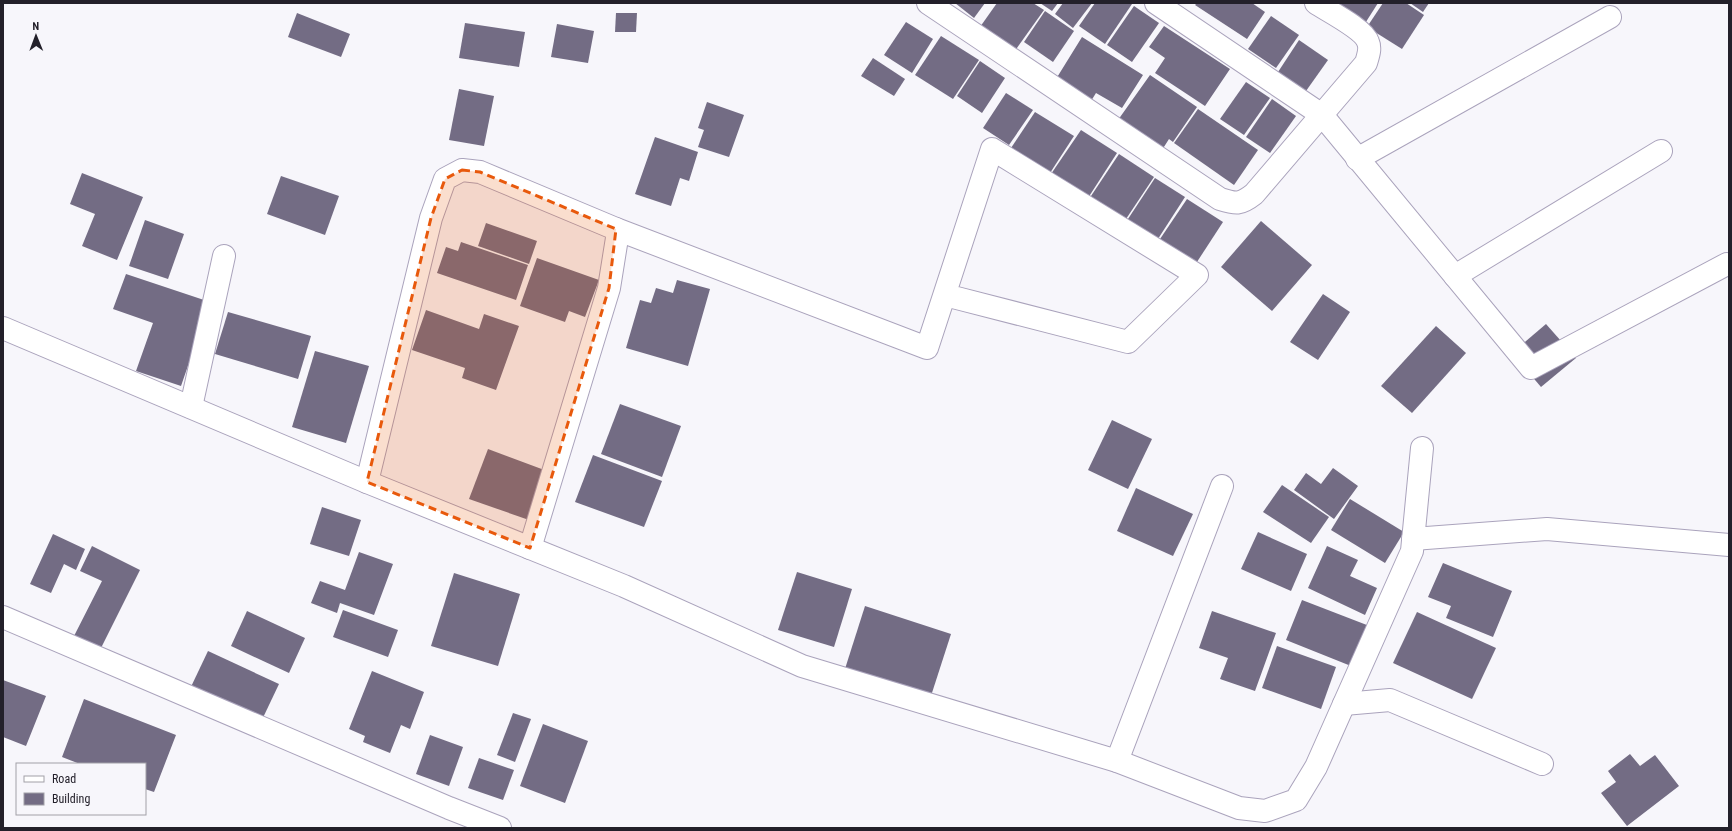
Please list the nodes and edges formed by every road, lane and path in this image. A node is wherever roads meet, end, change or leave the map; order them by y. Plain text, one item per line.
1 (928, 3) edge
2 (1156, 3) edge
3 (1316, 3) edge
4 (1610, 17) dead end
5 (1322, 115) junction
6 (1661, 152) dead end
7 (1357, 159) junction
8 (616, 229) junction
9 (224, 256) dead end
10 (1727, 264) dead end
11 (1455, 276) junction
12 (945, 295) junction
13 (3, 328) edge
14 (190, 407) junction
15 (1422, 448) dead end
16 (367, 482) junction
17 (1222, 486) dead end
18 (1413, 539) junction
19 (1729, 545) edge
20 (530, 548) junction
21 (3, 617) edge
22 (1344, 704) junction
23 (1117, 761) junction
24 (1542, 764) dead end
25 (470, 823) edge
26 (500, 828) edge

1 - 5 street
2 - 5 street
3 - 5 street
4 - 7 street
5 - 7 street
6 - 11 street
7 - 11 street
8 - 12 street
8 - 16 street
8 - 20 street
9 - 14 street
10 - 11 street
12 - 12 street
13 - 14 street
14 - 16 street
15 - 18 street
16 - 20 street
17 - 23 street
18 - 19 street
18 - 22 street
20 - 23 street
21 - 25 street
22 - 23 street
22 - 24 street
25 - 26 street

